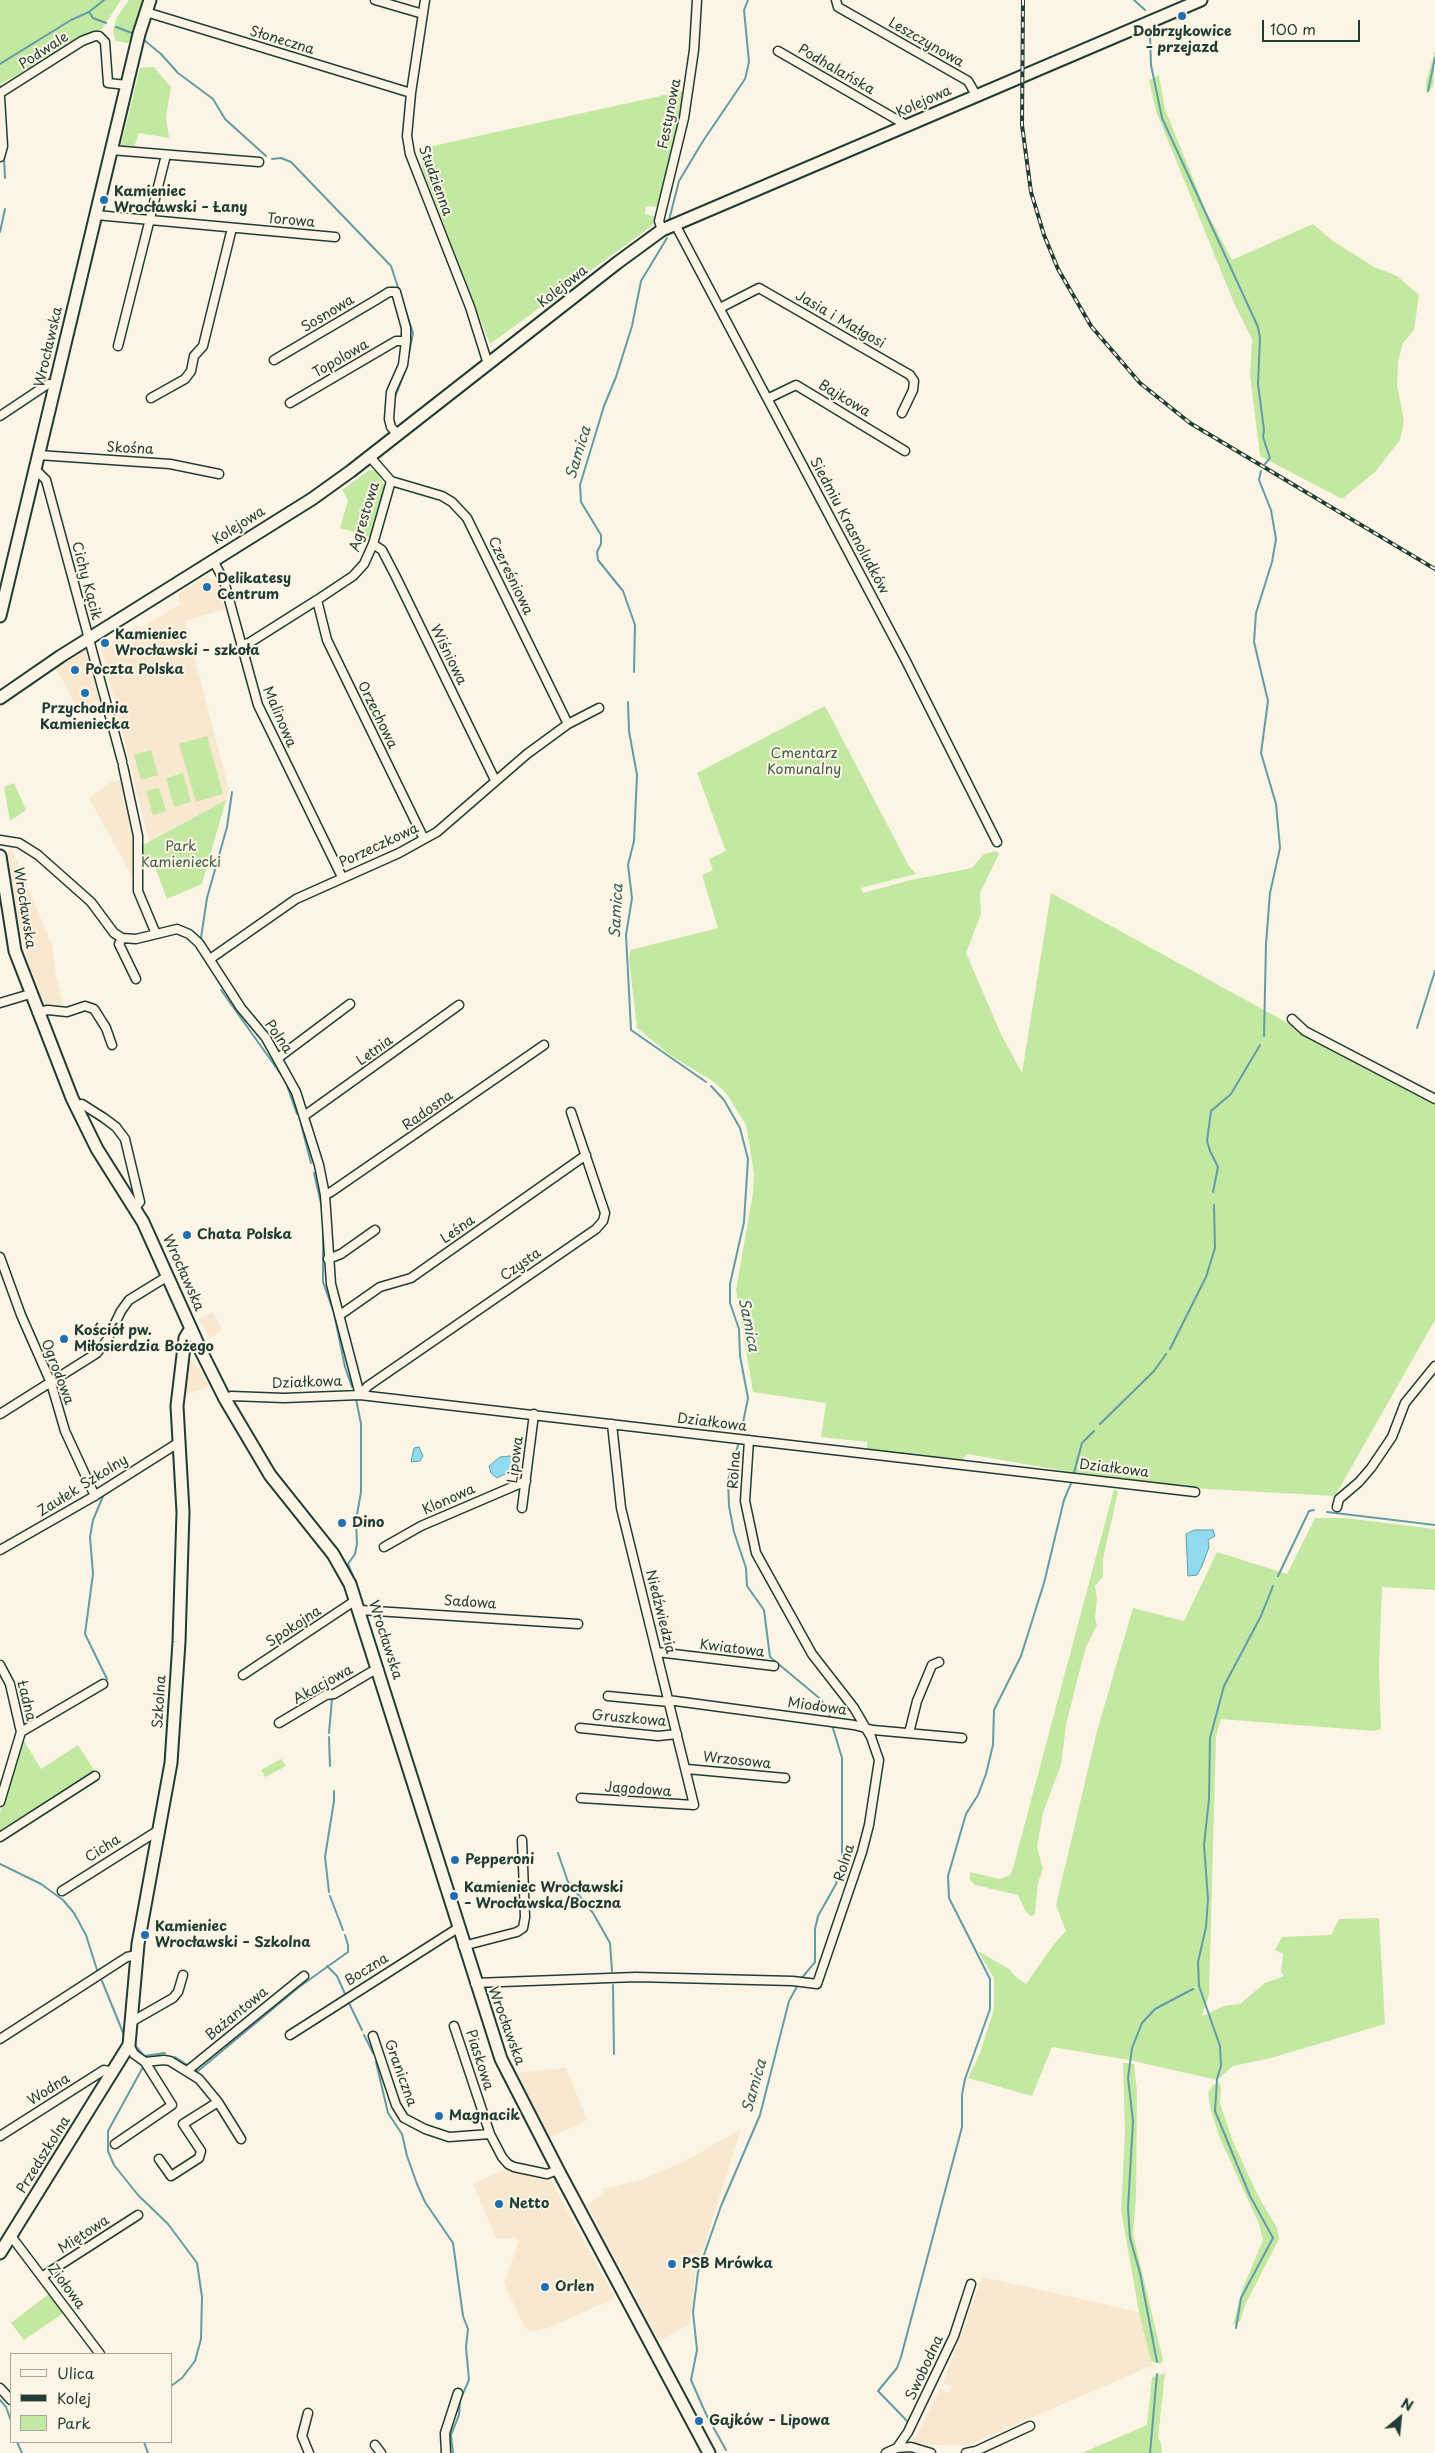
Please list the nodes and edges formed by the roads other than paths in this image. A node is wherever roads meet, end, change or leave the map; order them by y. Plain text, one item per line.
1 (150, 0) edge
2 (375, 0) edge
3 (425, 0) edge
4 (697, 0) edge
5 (836, 0) edge
6 (1201, 0) edge
7 (146, 12) junction
8 (424, 14) junction
9 (778, 51) dead end
10 (127, 85) junction
11 (0, 93) edge
12 (411, 93) junction
13 (976, 95) junction
14 (0, 97) edge
15 (908, 126) junction
16 (111, 150) junction
17 (166, 155) junction
18 (0, 157) edge
19 (259, 162) dead end
20 (96, 215) junction
21 (149, 221) junction
22 (675, 224) junction
23 (232, 228) junction
24 (662, 230) junction
25 (335, 237) dead end
26 (720, 308) junction
27 (406, 341) junction
28 (118, 346) dead end
29 (274, 360) dead end
30 (488, 364) junction
31 (55, 384) junction
32 (151, 398) dead end
33 (769, 398) junction
34 (290, 403) dead end
35 (902, 413) dead end
36 (0, 416) edge
37 (398, 435) junction
38 (905, 451) dead end
39 (38, 455) junction
40 (370, 457) junction
41 (34, 473) junction
42 (219, 474) dead end
43 (391, 481) junction
44 (373, 544) junction
45 (213, 560) junction
46 (3, 592) edge
47 (317, 600) junction
48 (0, 616) edge
49 (88, 638) junction
50 (241, 645) junction
51 (0, 698) edge
52 (599, 708) dead end
53 (568, 724) junction
54 (495, 780) junction
55 (424, 839) junction
56 (0, 840) edge
57 (997, 842) dead end
58 (0, 856) edge
59 (0, 860) edge
60 (342, 877) junction
61 (156, 934) junction
62 (122, 938) junction
63 (210, 959) junction
64 (136, 979) dead end
65 (30, 994) junction
66 (0, 1003) edge
67 (350, 1004) dead end
68 (458, 1005) dead end
69 (37, 1012) junction
70 (1292, 1019) dead end
71 (112, 1045) dead end
72 (544, 1045) dead end
73 (278, 1058) junction
74 (1435, 1099) edge
75 (76, 1105) junction
76 (571, 1112) dead end
77 (304, 1116) junction
78 (586, 1155) junction
79 (325, 1195) junction
80 (135, 1208) junction
81 (375, 1230) dead end
82 (0, 1257) edge
83 (328, 1259) junction
84 (168, 1276) junction
85 (340, 1315) junction
86 (191, 1328) junction
87 (202, 1352) junction
88 (182, 1354) junction
89 (1435, 1366) edge
90 (51, 1383) junction
91 (360, 1395) junction
92 (225, 1398) junction
93 (0, 1414) edge
94 (534, 1414) junction
95 (612, 1424) junction
96 (749, 1440) junction
97 (178, 1443) junction
98 (526, 1481) junction
99 (1195, 1492) dead end
100 (95, 1496) junction
101 (1337, 1507) dead end
102 (522, 1508) dead end
103 (384, 1547) dead end
104 (0, 1550) edge
105 (358, 1605) junction
106 (578, 1624) dead end
107 (657, 1652) junction
108 (940, 1662) dead end
109 (0, 1664) edge
110 (774, 1666) dead end
111 (379, 1670) junction
112 (243, 1675) dead end
113 (103, 1684) dead end
114 (608, 1696) dead end
115 (668, 1701) junction
116 (279, 1724) dead end
117 (865, 1726) junction
118 (580, 1728) dead end
119 (21, 1732) junction
120 (909, 1733) junction
121 (677, 1734) junction
122 (962, 1738) dead end
123 (687, 1769) junction
124 (95, 1776) dead end
125 (785, 1778) dead end
126 (581, 1798) dead end
127 (0, 1802) edge
128 (694, 1805) joint
129 (159, 1830) junction
130 (0, 1837) edge
131 (522, 1840) dead end
132 (62, 1891) dead end
133 (458, 1928) junction
134 (463, 1946) junction
135 (137, 1955) junction
136 (183, 1975) dead end
137 (304, 1976) dead end
138 (475, 1983) junction
139 (131, 2022) junction
140 (454, 2026) dead end
141 (290, 2035) dead end
142 (374, 2036) dead end
143 (0, 2039) edge
144 (129, 2045) junction
145 (146, 2062) junction
146 (187, 2071) junction
147 (113, 2072) junction
148 (218, 2102) junction
149 (490, 2134) junction
150 (0, 2136) edge
151 (241, 2139) dead end
152 (114, 2144) dead end
153 (159, 2159) dead end
154 (558, 2170) junction
155 (138, 2215) dead end
156 (11, 2236) junction
157 (0, 2253) edge
158 (43, 2276) junction
159 (971, 2284) dead end
160 (99, 2353) edge
161 (0, 2388) edge
162 (458, 2393) dead end
163 (10, 2399) edge
164 (308, 2413) dead end
165 (1030, 2426) dead end
166 (375, 2445) dead end
167 (897, 2448) junction
168 (309, 2453) edge
169 (382, 2453) edge
170 (446, 2453) edge
171 (709, 2453) edge
172 (886, 2453) edge
173 (931, 2453) edge
174 (966, 2453) edge

1 - 7 main road, Wrocławska
2 - 8 street
3 - 8 street, Studzienna
4 - 24 street, Festynowa
5 - 13 street, Leszczynowa
6 - 13 main road, Kolejowa
7 - 10 main road, Wrocławska
7 - 12 street, Słoneczna
8 - 12 street, Studzienna
9 - 15 street, Podhalańska
10 - 11 street, Podwale
10 - 16 main road, Wrocławska
12 - 30 street, Studzienna
13 - 15 main road, Kolejowa
14 - 18 street
15 - 22 main road, Kolejowa
16 - 17 street
16 - 20 main road, Wrocławska
17 - 19 street
17 - 21 street
20 - 21 street, Torowa
20 - 31 main road, Wrocławska
21 - 23 street, Torowa
21 - 28 street
22 - 24 main road, Kolejowa
22 - 26 street, Siedmiu Krasnoludków
23 - 25 street, Torowa
23 - 32 street
24 - 30 main road, Kolejowa
26 - 33 street, Siedmiu Krasnoludków
26 - 35 street, Jasia i Małgosi
27 - 29 street, Sosnowa
27 - 34 street, Topolowa
27 - 37 street
30 - 37 main road, Kolejowa
31 - 36 street
31 - 39 main road, Wrocławska
33 - 38 street, Bajkowa
33 - 57 street, Siedmiu Krasnoludków
37 - 40 main road, Kolejowa
39 - 41 main road, Wrocławska
39 - 42 street, Skośna
40 - 43 street, Agrestowa
40 - 45 main road, Kolejowa
41 - 46 main road, Wrocławska
41 - 49 street, Cichy Kącik
43 - 44 street, Agrestowa
43 - 53 street, Czereśniowa
44 - 47 street, Agrestowa
44 - 54 street, Wiśniowa
45 - 49 main road, Kolejowa
45 - 50 street, Malinowa
46 - 48 main road, Wrocławska
47 - 50 street, Agrestowa
47 - 55 street, Orzechowa
49 - 51 main road, Kolejowa
49 - 61 street, Cichy Kącik
50 - 60 street, Malinowa
52 - 53 street, Porzeczkowa
53 - 54 street, Porzeczkowa
54 - 55 street, Porzeczkowa
55 - 60 street, Porzeczkowa
56 - 62 street
58 - 59 main road, Wrocławska
59 - 65 main road, Wrocławska
60 - 63 street, Porzeczkowa
61 - 62 street, Polna
61 - 63 street, Polna
62 - 64 street
63 - 73 street, Polna
65 - 66 street
65 - 69 main road, Wrocławska
67 - 73 street
68 - 77 street, Letnia
69 - 71 street
69 - 75 main road, Wrocławska
70 - 74 street
72 - 79 street, Radosna
73 - 77 street, Polna
75 - 80 main road, Wrocławska
75 - 80 street
76 - 78 street, Czysta
77 - 79 street, Polna
78 - 85 street, Leśna
78 - 91 street, Czysta
79 - 83 street, Polna
80 - 84 main road, Wrocławska
81 - 83 street
82 - 90 street, Ogrodowa
83 - 85 street, Polna
84 - 86 main road, Wrocławska
84 - 90 street
85 - 91 street, Polna
86 - 87 main road, Wrocławska
86 - 88 main road, Szkolna
87 - 88 main road
87 - 92 main road, Wrocławska
88 - 97 main road, Szkolna
89 - 101 street
90 - 93 street
90 - 100 street, Ogrodowa
91 - 92 street, Działkowa
91 - 94 street, Działkowa
92 - 105 main road, Wrocławska
94 - 95 street, Działkowa
94 - 98 street, Lipowa
95 - 96 street, Działkowa
95 - 107 street, Niedźwiedzia
96 - 99 street, Działkowa
96 - 117 street, Rolna
97 - 100 street, Zaułek Szkolny
97 - 129 main road, Szkolna
98 - 102 street, Lipowa
98 - 103 street, Klonowa
100 - 104 street, Zaułek Szkolny
105 - 106 street, Sadowa
105 - 111 main road, Wrocławska
105 - 112 street, Spokojna
107 - 110 street, Kwiatowa
107 - 115 street, Niedźwiedzia
108 - 120 street
109 - 119 street, Ładna
111 - 116 street, Akacjowa
111 - 133 main road, Wrocławska
113 - 119 street
114 - 115 street, Miodowa
115 - 117 street, Miodowa
115 - 121 street, Niedźwiedzia
117 - 120 street, Miodowa
117 - 138 street, Rolna
118 - 121 street, Gruszkowa
119 - 127 street, Ładna
120 - 122 street, Miodowa
121 - 123 street, Niedźwiedzia
123 - 125 street, Wrzosowa
123 - 128 street, Niedźwiedzia
124 - 130 street
126 - 128 street, Jagodowa
129 - 132 street, Cicha
129 - 135 main road, Szkolna
131 - 134 street
133 - 134 main road, Wrocławska
133 - 141 street, Boczna
134 - 138 main road, Wrocławska
135 - 139 main road, Szkolna
135 - 143 street
136 - 139 street
137 - 146 street, Bażantowa
138 - 154 main road, Wrocławska
139 - 144 main road, Szkolna
140 - 149 street, Piaskowa
142 - 149 street, Graniczna
144 - 145 street
144 - 147 main road, Szkolna
145 - 146 street
145 - 152 street
146 - 148 street
147 - 150 street, Wodna
147 - 156 main road, Przedszkolna
148 - 151 street
148 - 153 street
149 - 154 street, Piaskowa
154 - 171 main road, Wrocławska
155 - 158 street, Miętowa
156 - 157 main road, Przedszkolna
156 - 158 street, Ziołowa
158 - 160 street, Ziołowa
159 - 167 street, Swobodna
161 - 163 street
162 - 170 street
164 - 168 street
165 - 174 street
166 - 169 street
167 - 172 street
167 - 173 street

